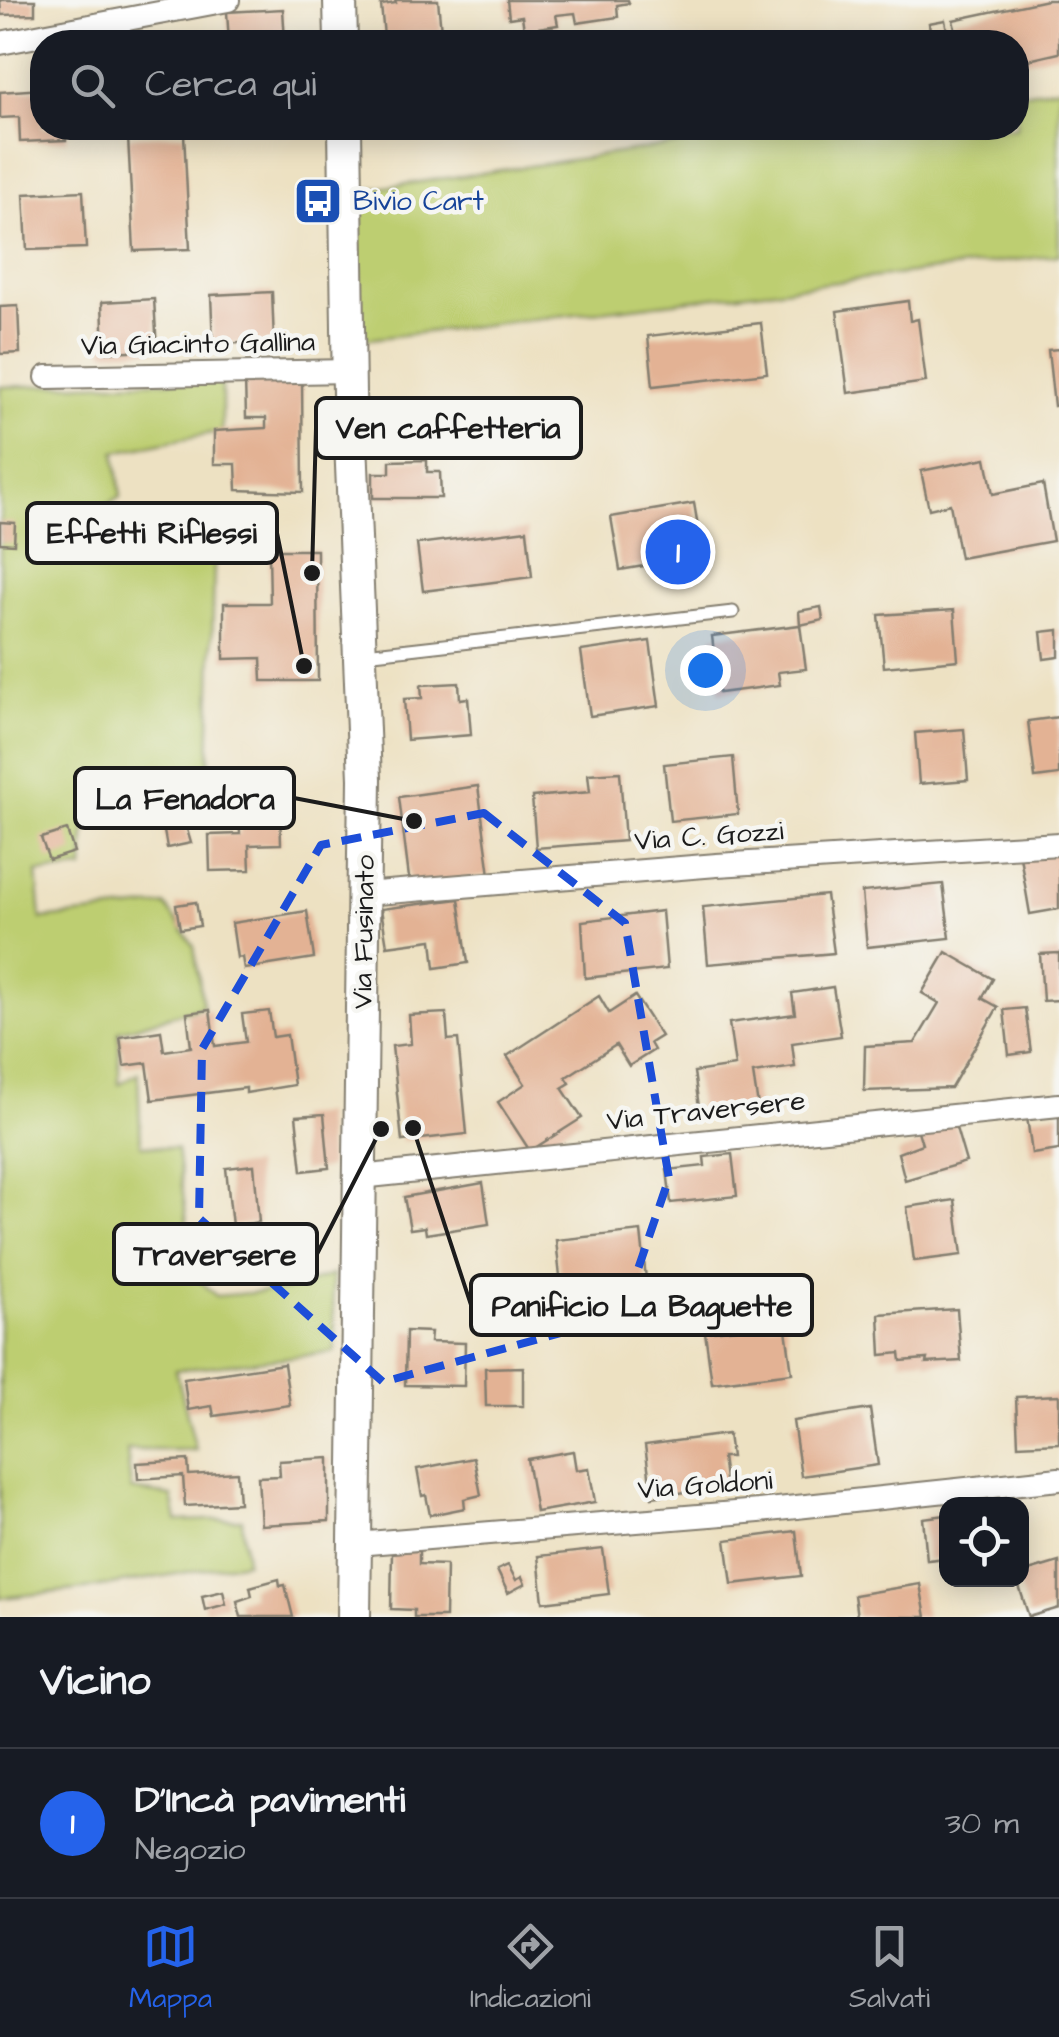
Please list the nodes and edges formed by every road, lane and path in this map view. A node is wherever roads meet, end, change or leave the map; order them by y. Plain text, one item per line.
1 (228, 0) edge
2 (340, 0) edge
3 (69, 30) edge
4 (341, 30) edge
5 (30, 37) edge
6 (0, 43) edge
7 (345, 140) edge
8 (349, 371) junction
9 (47, 377) dead end
10 (734, 612) dead end
11 (360, 655) junction
12 (1059, 844) edge
13 (364, 894) junction
14 (1059, 1105) edge
15 (360, 1177) junction
16 (1059, 1479) edge
17 (356, 1544) junction
18 (354, 1617) edge

1 - 3 street
2 - 4 main road
5 - 6 street
7 - 8 main road, Via Fusinato
8 - 9 street, Via Giacinto Gallina
8 - 11 main road, Via Fusinato
10 - 11 lane
11 - 13 main road, Via Fusinato
12 - 13 street, Via C. Gozzi
13 - 15 main road, Via Fusinato
14 - 15 street, Via Traversere
15 - 17 main road, Via Fusinato
16 - 17 street, Via Goldoni
17 - 18 main road, Via Fusinato

